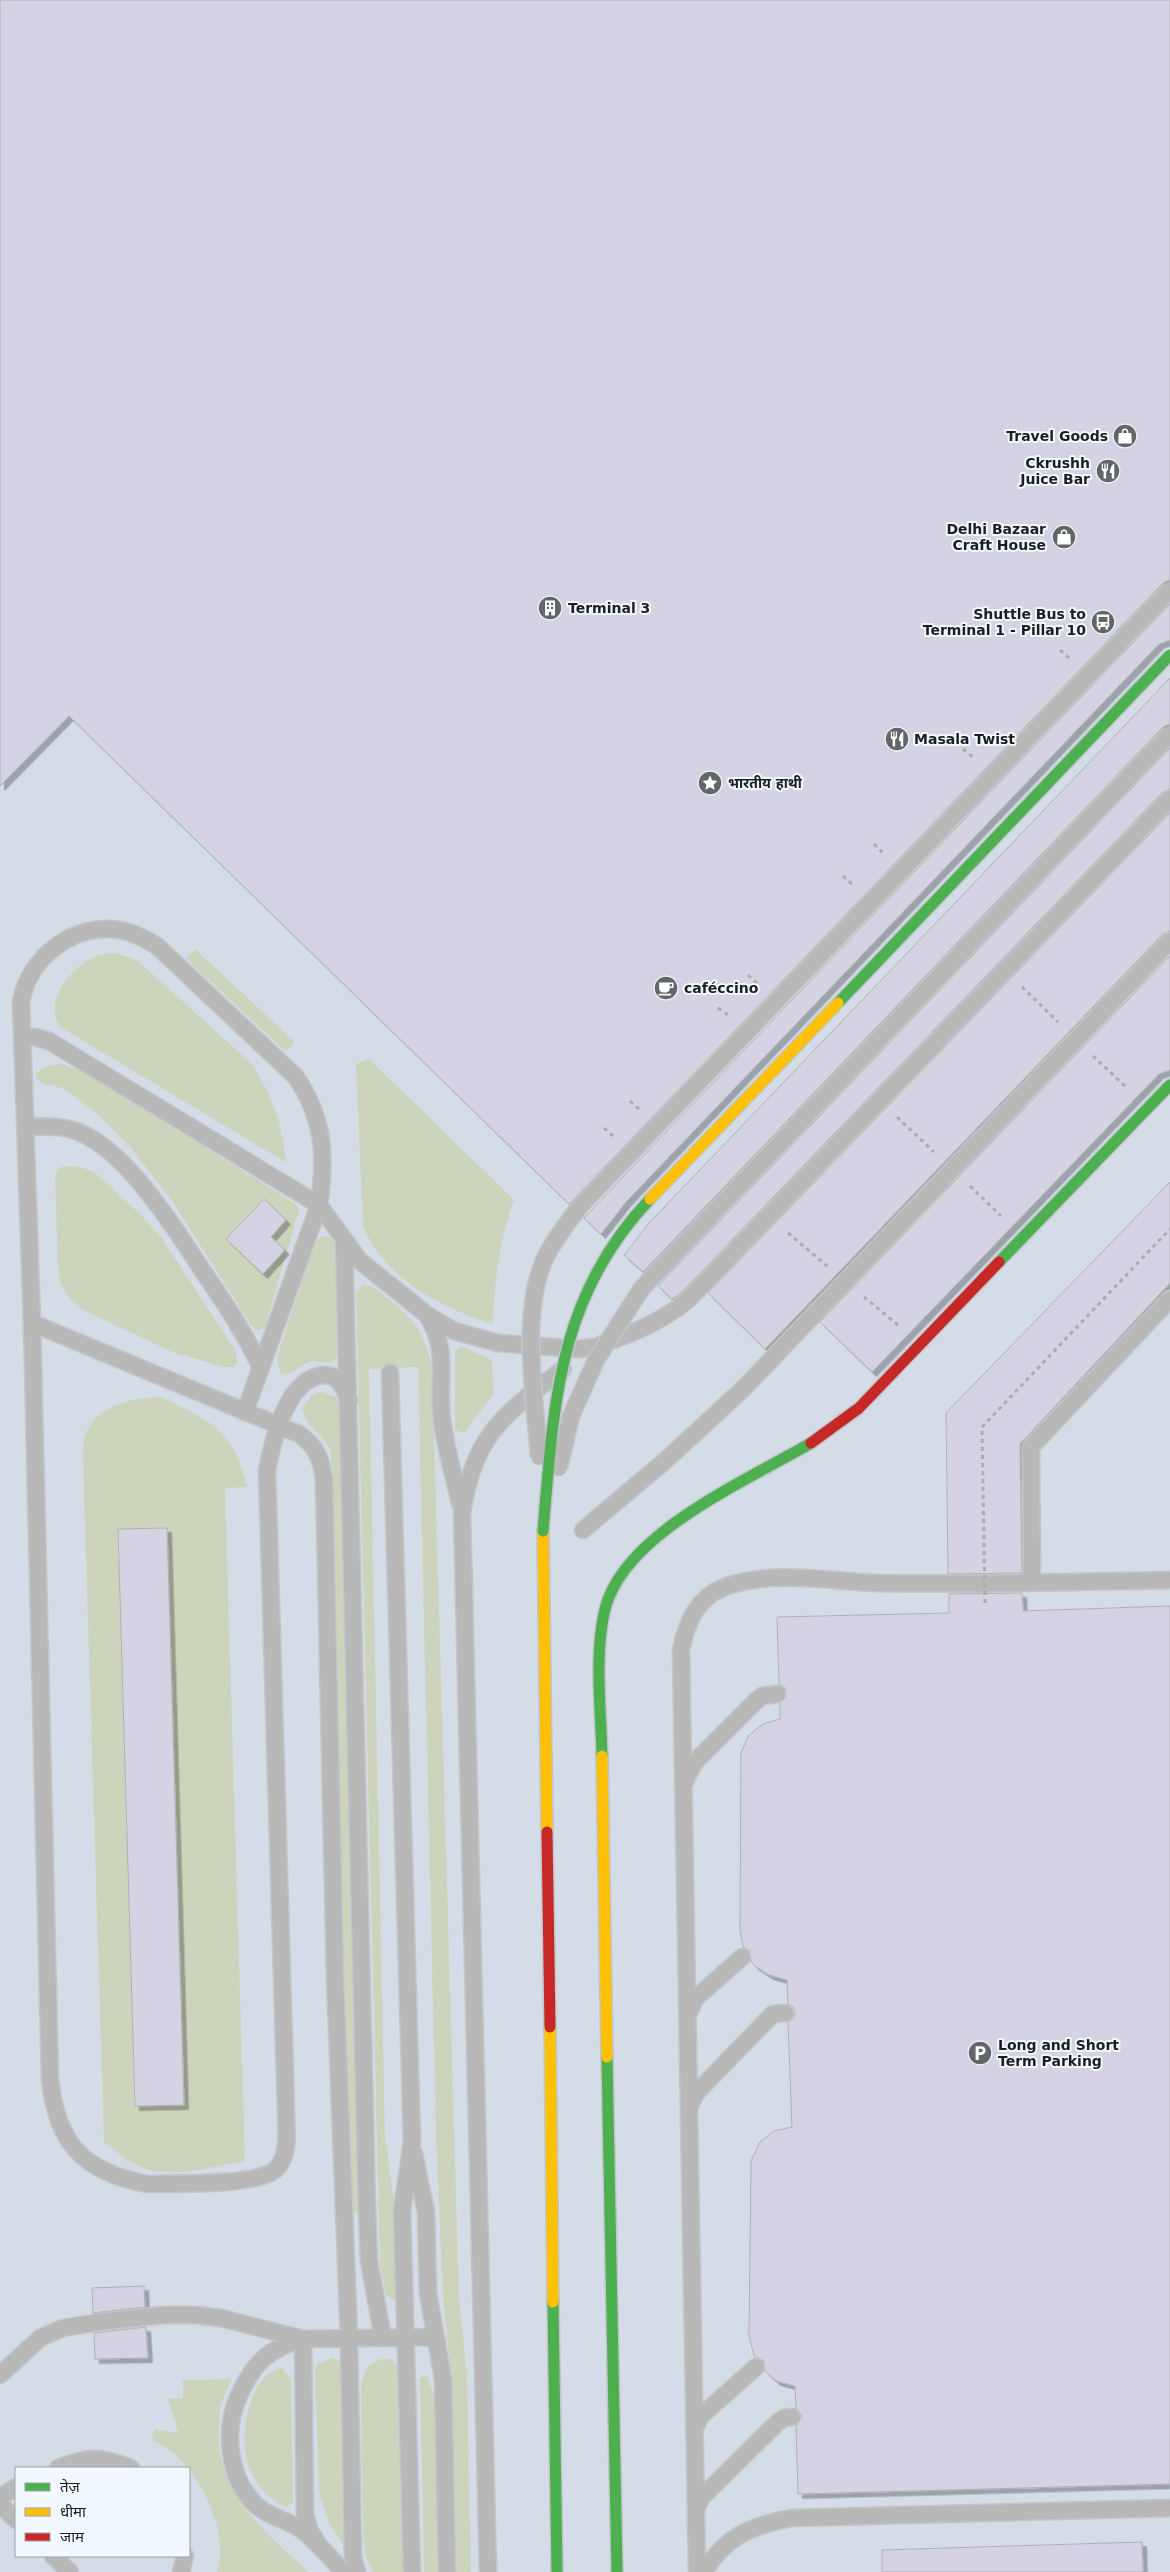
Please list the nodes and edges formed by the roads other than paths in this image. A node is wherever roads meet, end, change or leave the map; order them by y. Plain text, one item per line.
1 (1170, 590) edge
2 (1170, 655) edge
3 (1170, 734) edge
4 (1170, 799) edge
5 (1170, 941) edge
6 (23, 1037) junction
7 (1170, 1085) edge
8 (26, 1126) junction
9 (318, 1205) junction
10 (344, 1241) junction
11 (1170, 1299) edge
12 (426, 1314) junction
13 (32, 1323) junction
14 (596, 1347) junction
15 (261, 1368) junction
16 (390, 1373) dead end
17 (349, 1401) junction
18 (245, 1412) junction
19 (280, 1426) junction
20 (462, 1514) junction
21 (583, 1530) dead end
22 (544, 1531) junction
23 (1170, 1580) edge
24 (1032, 1582) junction
25 (777, 1694) dead end
26 (683, 1789) junction
27 (742, 1957) dead end
28 (785, 2013) dead end
29 (687, 2017) junction
30 (689, 2108) junction
31 (412, 2142) junction
32 (435, 2337) junction
33 (349, 2338) junction
34 (383, 2338) junction
35 (406, 2338) junction
36 (304, 2339) junction
37 (756, 2367) dead end
38 (0, 2375) edge
39 (792, 2417) dead end
40 (694, 2429) junction
41 (61, 2467) edge
42 (129, 2467) edge
43 (15, 2489) edge
44 (0, 2497) edge
45 (0, 2504) edge
46 (1170, 2508) edge
47 (696, 2509) junction
48 (15, 2519) edge
49 (318, 2544) junction
50 (54, 2557) edge
51 (185, 2557) edge
52 (70, 2572) edge
53 (181, 2572) edge
54 (343, 2572) edge
55 (357, 2572) edge
56 (412, 2572) edge
57 (447, 2572) edge
58 (488, 2572) edge
59 (557, 2572) edge
60 (617, 2572) edge
61 (697, 2572) edge
62 (704, 2572) edge

1 - 22 lane, bridge
2 - 22 main road, bridge
3 - 22 lane, bridge
4 - 14 lane
5 - 21 lane
6 - 8 lane
6 - 9 lane
6 - 9 lane
7 - 60 main road
8 - 13 lane
8 - 15 lane
9 - 10 lane
9 - 15 lane
10 - 12 lane
10 - 17 lane
11 - 24 lane
12 - 14 lane
12 - 20 lane
13 - 18 lane
13 - 19 lane
14 - 20 lane
15 - 18 lane
16 - 31 lane
17 - 19 lane
17 - 34 lane
18 - 19 lane
19 - 33 lane
20 - 58 lane
22 - 59 main road
23 - 24 lane
24 - 26 lane
25 - 26 lane
26 - 29 lane
27 - 29 lane
28 - 30 lane
29 - 30 lane
30 - 40 lane
31 - 32 lane
31 - 35 lane
32 - 35 lane
32 - 57 lane
33 - 34 lane
33 - 36 lane
33 - 55 lane
34 - 35 lane
35 - 56 lane
36 - 38 lane
36 - 49 lane
36 - 49 lane
37 - 40 lane
39 - 47 lane
40 - 47 lane
41 - 42 lane
43 - 44 lane
45 - 48 lane
46 - 62 lane
47 - 61 lane
49 - 54 lane
50 - 52 lane
51 - 53 lane

